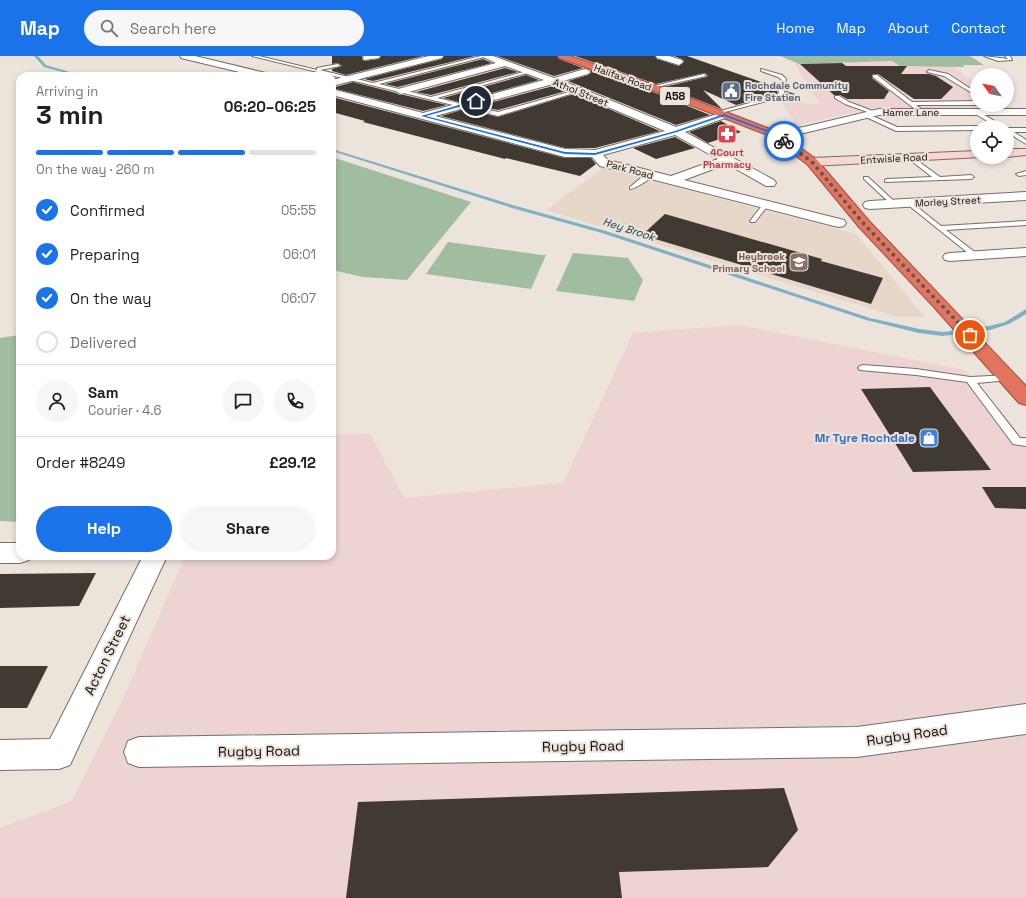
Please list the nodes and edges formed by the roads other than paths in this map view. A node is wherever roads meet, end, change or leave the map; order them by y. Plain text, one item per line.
1 (184, 56) edge
2 (218, 56) edge
3 (254, 56) edge
4 (275, 56) edge
5 (439, 56) edge
6 (485, 56) edge
7 (562, 56) edge
8 (660, 56) edge
9 (986, 56) edge
10 (1007, 56) edge
11 (264, 58) junction
12 (202, 60) junction
13 (679, 62) dead end
14 (506, 63) junction
15 (338, 65) dead end
16 (314, 70) junction
17 (763, 70) dead end
18 (929, 71) dead end
19 (251, 72) edge
20 (322, 72) edge
21 (529, 72) junction
22 (585, 72) dead end
23 (704, 75) dead end
24 (336, 76) edge
25 (875, 76) dead end
26 (350, 79) junction
27 (552, 80) junction
28 (336, 82) edge
29 (373, 84) junction
30 (652, 87) junction
31 (970, 90) edge
32 (400, 91) junction
33 (578, 91) junction
34 (336, 93) edge
35 (837, 97) dead end
36 (430, 98) junction
37 (912, 103) junction
38 (461, 105) junction
39 (970, 108) edge
40 (970, 108) edge
41 (922, 112) junction
42 (981, 112) edge
43 (1014, 112) edge
44 (1026, 112) edge
45 (722, 114) junction
46 (870, 114) junction
47 (422, 116) junction
48 (992, 120) edge
49 (970, 128) edge
50 (1026, 130) edge
51 (676, 131) junction
52 (1014, 131) edge
53 (774, 134) junction
54 (1014, 138) edge
55 (1026, 150) edge
56 (1014, 152) edge
57 (595, 154) junction
58 (970, 155) edge
59 (911, 158) junction
60 (727, 160) junction
61 (812, 162) junction
62 (1026, 173) edge
63 (1019, 174) dead end
64 (652, 175) junction
65 (866, 178) dead end
66 (971, 178) dead end
67 (939, 179) junction
68 (672, 180) junction
69 (887, 182) dead end
70 (770, 183) dead end
71 (632, 188) dead end
72 (1026, 196) edge
73 (909, 203) junction
74 (766, 204) junction
75 (894, 204) junction
76 (870, 205) dead end
77 (753, 221) dead end
78 (839, 223) dead end
79 (1026, 223) edge
80 (940, 228) junction
81 (1026, 252) edge
82 (950, 257) dead end
83 (978, 259) junction
84 (863, 368) dead end
85 (1008, 377) junction
86 (970, 380) junction
87 (1026, 398) edge
88 (1026, 442) edge
89 (0, 553) edge
90 (16, 553) edge
91 (153, 560) edge
92 (1026, 719) edge
93 (139, 752) dead end
94 (0, 755) edge

1 - 12 street
2 - 12 street
3 - 11 lane
4 - 11 lane
5 - 26 street
6 - 14 street, Athol Street
6 - 29 lane
7 - 30 highway, Halifax Road / A58
8 - 13 street
9 - 10 lane
11 - 16 lane
12 - 19 street
14 - 21 street, Athol Street
14 - 32 street
15 - 16 lane
16 - 20 lane
17 - 45 lane
18 - 31 lane
21 - 27 street, Athol Street
21 - 36 lane
22 - 27 street
23 - 30 lane
24 - 26 lane
25 - 37 lane
26 - 28 street
26 - 29 lane
27 - 33 street, Athol Street
27 - 38 street
29 - 32 lane
30 - 45 highway, Halifax Road / A58
32 - 36 lane
33 - 38 lane
33 - 51 street, Athol Street
34 - 47 street, Park Road
35 - 46 lane
36 - 38 lane
37 - 39 lane
37 - 41 lane
38 - 47 street
40 - 41 street, Hamer Lane
41 - 46 street, Hamer Lane
42 - 48 lane
43 - 44 street, Hamer Lane
45 - 51 street
45 - 53 highway, Halifax Road / A58
46 - 49 lane
46 - 53 street, Hamer Lane
47 - 57 street, Park Road
50 - 52 lane
51 - 57 street
51 - 60 street, Athol Street
53 - 61 highway, Halifax Road / A58
54 - 55 lane
55 - 56 main road
57 - 64 street, Park Road
58 - 59 main road, Entwisle Road
59 - 61 main road, Entwisle Road
59 - 67 lane
60 - 68 street
60 - 70 street, Athol Street
61 - 85 highway, A58
62 - 63 lane
64 - 68 street, Park Road
64 - 71 lane
65 - 75 lane
66 - 67 lane
67 - 69 lane
68 - 74 street, Park Road
72 - 73 street, Morley Street
73 - 75 street, Morley Street
73 - 80 lane
74 - 77 lane
74 - 78 street, Park Road
75 - 76 street, Morley Street
79 - 80 lane
80 - 83 lane
81 - 83 street
82 - 83 street
84 - 86 lane
85 - 86 lane
85 - 87 highway, A58
86 - 88 lane
89 - 90 street
91 - 94 street, Acton Street
92 - 93 street, Rugby Road

